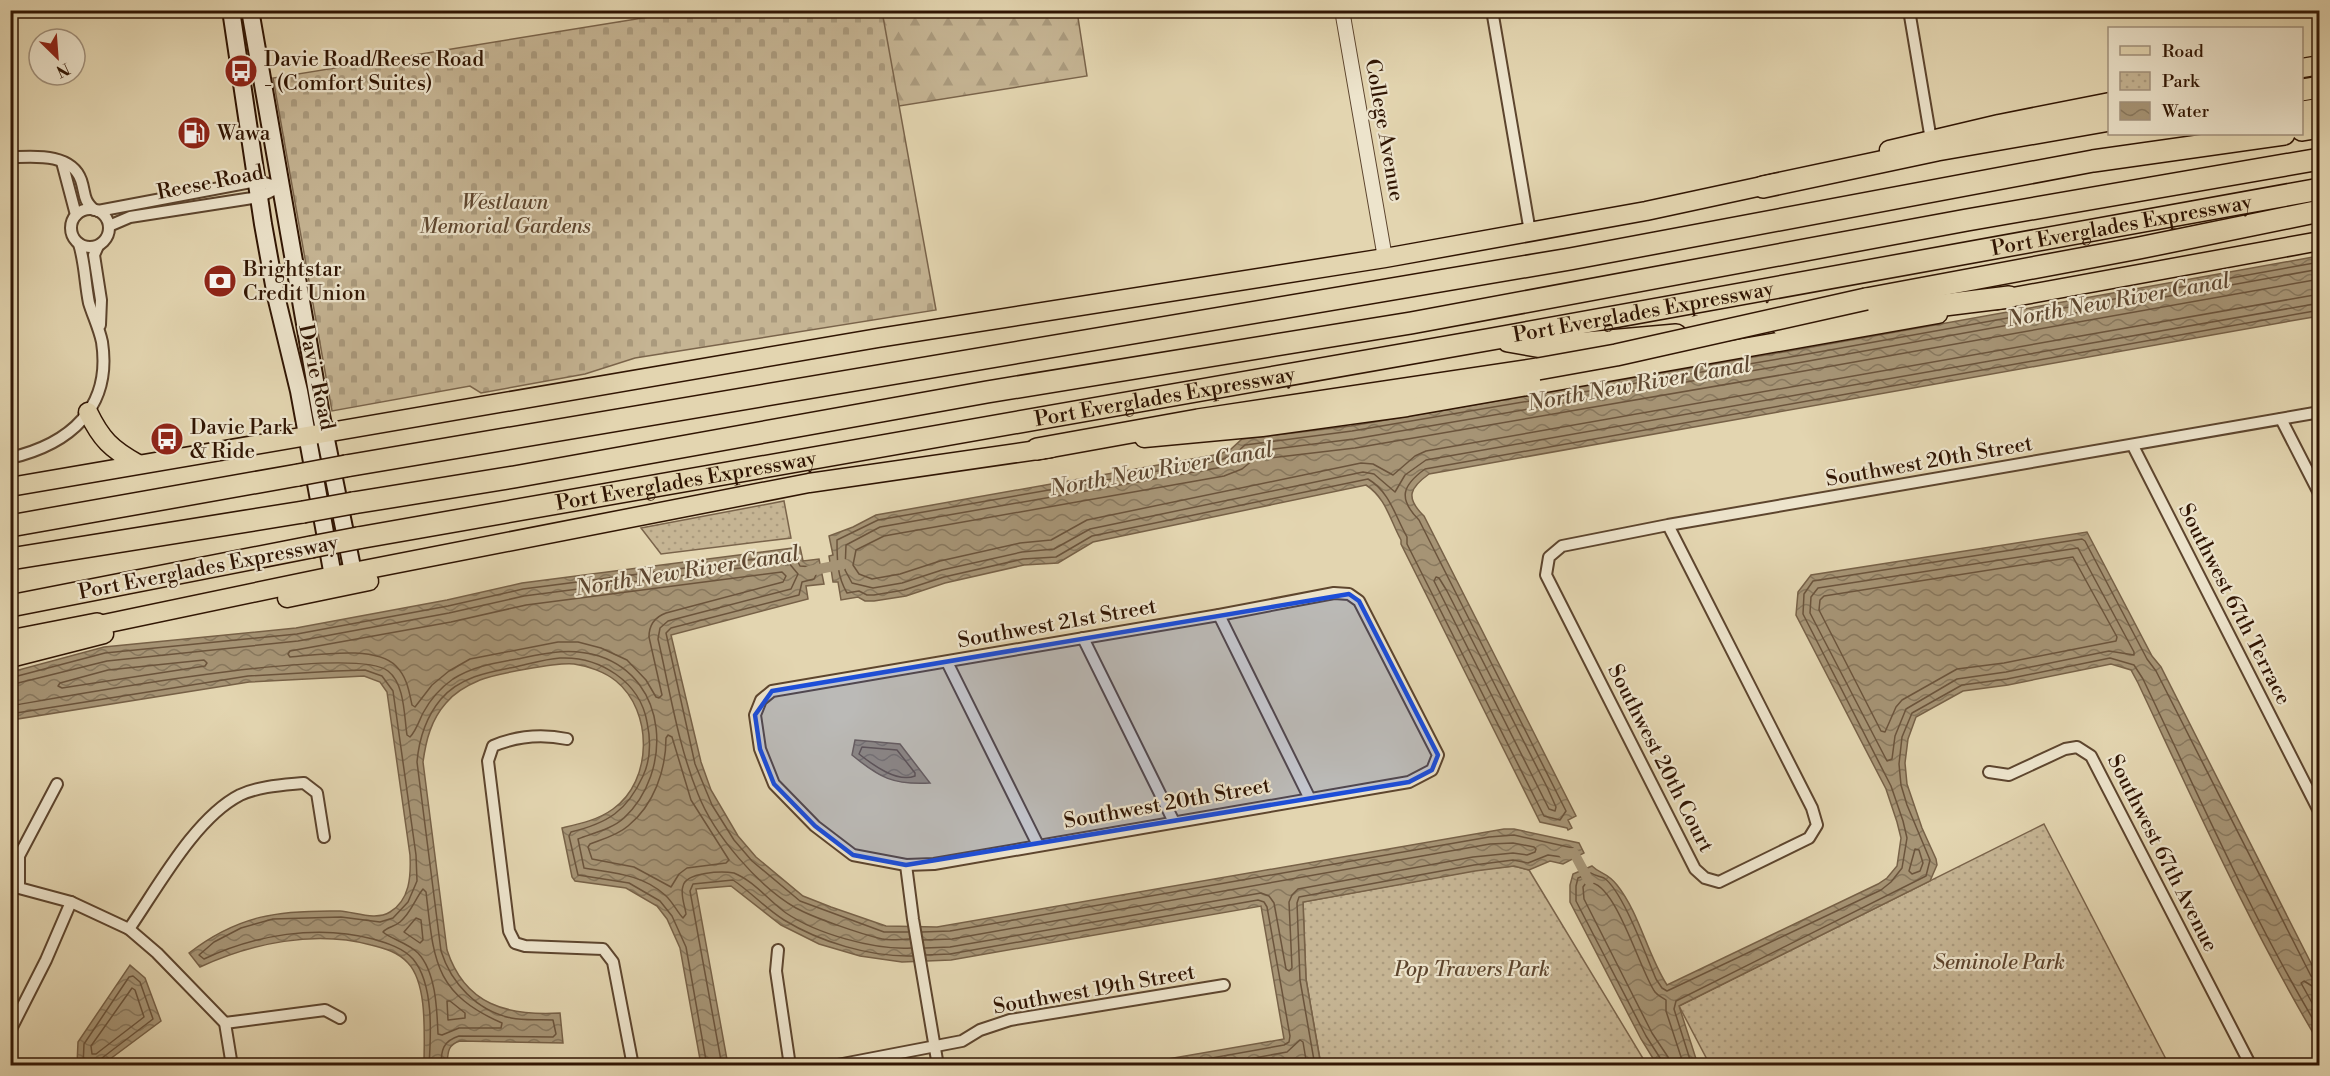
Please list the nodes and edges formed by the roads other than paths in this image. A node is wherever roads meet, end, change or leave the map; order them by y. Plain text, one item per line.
1 (231, 10) edge
2 (250, 10) edge
3 (1342, 10) edge
4 (1492, 10) edge
5 (1909, 10) edge
6 (2319, 65) edge
7 (2303, 69) edge
8 (2319, 87) edge
9 (2303, 90) edge
10 (2108, 102) edge
11 (2319, 109) edge
12 (2303, 112) edge
13 (2108, 120) edge
14 (2319, 127) edge
15 (2303, 130) edge
16 (2205, 135) edge
17 (2277, 135) edge
18 (1931, 140) junction
19 (18, 157) dead end
20 (2319, 159) edge
21 (2093, 161) junction
22 (62, 162) junction
23 (280, 187) junction
24 (1763, 187) junction
25 (258, 189) junction
26 (2319, 189) edge
27 (96, 210) junction
28 (2319, 211) edge
29 (76, 215) junction
30 (109, 226) junction
31 (1530, 232) junction
32 (2319, 241) edge
33 (79, 244) junction
34 (98, 246) junction
35 (1385, 258) junction
36 (2009, 297) junction
37 (100, 334) junction
38 (1492, 339) junction
39 (88, 412) junction
40 (2319, 412) edge
41 (2281, 419) junction
42 (326, 433) junction
43 (307, 436) junction
44 (2133, 446) junction
45 (1038, 449) junction
46 (10, 458) edge
47 (138, 464) junction
48 (10, 487) edge
49 (2319, 495) edge
50 (630, 517) junction
51 (1668, 525) junction
52 (10, 526) edge
53 (220, 527) junction
54 (1549, 557) joint
55 (10, 560) edge
56 (353, 572) junction
57 (10, 573) edge
58 (333, 576) junction
59 (10, 606) edge
60 (1219, 615) junction
61 (97, 624) junction
62 (1083, 639) junction
63 (10, 641) edge
64 (10, 650) edge
65 (10, 658) edge
66 (947, 662) junction
67 (772, 691) joint
68 (567, 739) dead end
69 (1432, 770) joint
70 (1989, 772) dead end
71 (57, 784) dead end
72 (1310, 799) junction
73 (2319, 813) edge
74 (1174, 822) junction
75 (324, 837) dead end
76 (1038, 845) junction
77 (906, 864) junction
78 (15, 888) edge
79 (70, 902) junction
80 (129, 929) junction
81 (778, 950) dead end
82 (1224, 985) dead end
83 (340, 1018) dead end
84 (225, 1023) junction
85 (10, 1031) edge
86 (935, 1047) junction
87 (231, 1065) edge
88 (633, 1065) edge
89 (790, 1065) edge
90 (832, 1065) edge
91 (938, 1065) edge
92 (2251, 1065) edge

1 - 25 main road, Davie Road
2 - 23 main road, Davie Road
3 - 35 street, College Avenue
4 - 31 street
5 - 18 street
6 - 7 main road
8 - 9 highway
10 - 18 main road
11 - 12 highway
13 - 24 highway
14 - 15 highway
16 - 21 highway
17 - 21 highway
18 - 24 main road
19 - 22 street
20 - 53 highway, bridge
21 - 52 highway, bridge
22 - 27 street
22 - 29 street
23 - 25 street, Reese Road
23 - 42 main road, Davie Road
24 - 31 main road
25 - 27 street, Reese Road
25 - 30 street, Reese Road
25 - 43 main road, Davie Road
26 - 38 highway, Port Everglades Expressway
27 - 29 street
27 - 30 street
28 - 45 highway, bridge
29 - 33 street
30 - 34 street
31 - 35 main road
32 - 36 main road
33 - 34 street
33 - 37 street
34 - 37 street
35 - 42 main road
36 - 38 highway
36 - 45 main road
37 - 39 street
38 - 59 highway, Port Everglades Expressway, bridge
39 - 46 street
39 - 47 main road
40 - 41 street, Southwest 20th Street
41 - 44 street, Southwest 20th Street
41 - 49 street
42 - 43 main road
42 - 56 main road, Davie Road
43 - 47 main road
43 - 58 main road, Davie Road
44 - 51 street, Southwest 20th Street
44 - 73 street, Southwest 67th Terrace
45 - 50 main road
47 - 48 main road
50 - 56 main road
50 - 65 main road
51 - 54 street, Southwest 20th Street
51 - 54 street, Southwest 20th Court
53 - 55 highway
53 - 57 highway
56 - 58 main road
58 - 61 main road
60 - 62 street, Southwest 21st Street
60 - 69 street, Southwest 21st Street
60 - 72 street
61 - 63 highway
61 - 64 main road
62 - 66 street, Southwest 21st Street
62 - 74 street
66 - 67 street, Southwest 21st Street
66 - 76 street
67 - 77 street, Southwest 20th Street
68 - 88 street
69 - 72 street, Southwest 20th Street
70 - 92 street, Southwest 67th Avenue
71 - 78 street
72 - 74 street, Southwest 20th Street
74 - 76 street, Southwest 20th Street
75 - 80 street
76 - 77 street, Southwest 20th Street
77 - 86 street
78 - 79 street
79 - 80 street
79 - 85 street
80 - 84 street
81 - 89 street
82 - 86 street, Southwest 19th Street
83 - 84 street
84 - 87 street
86 - 90 street, Southwest 19th Street
86 - 91 street

